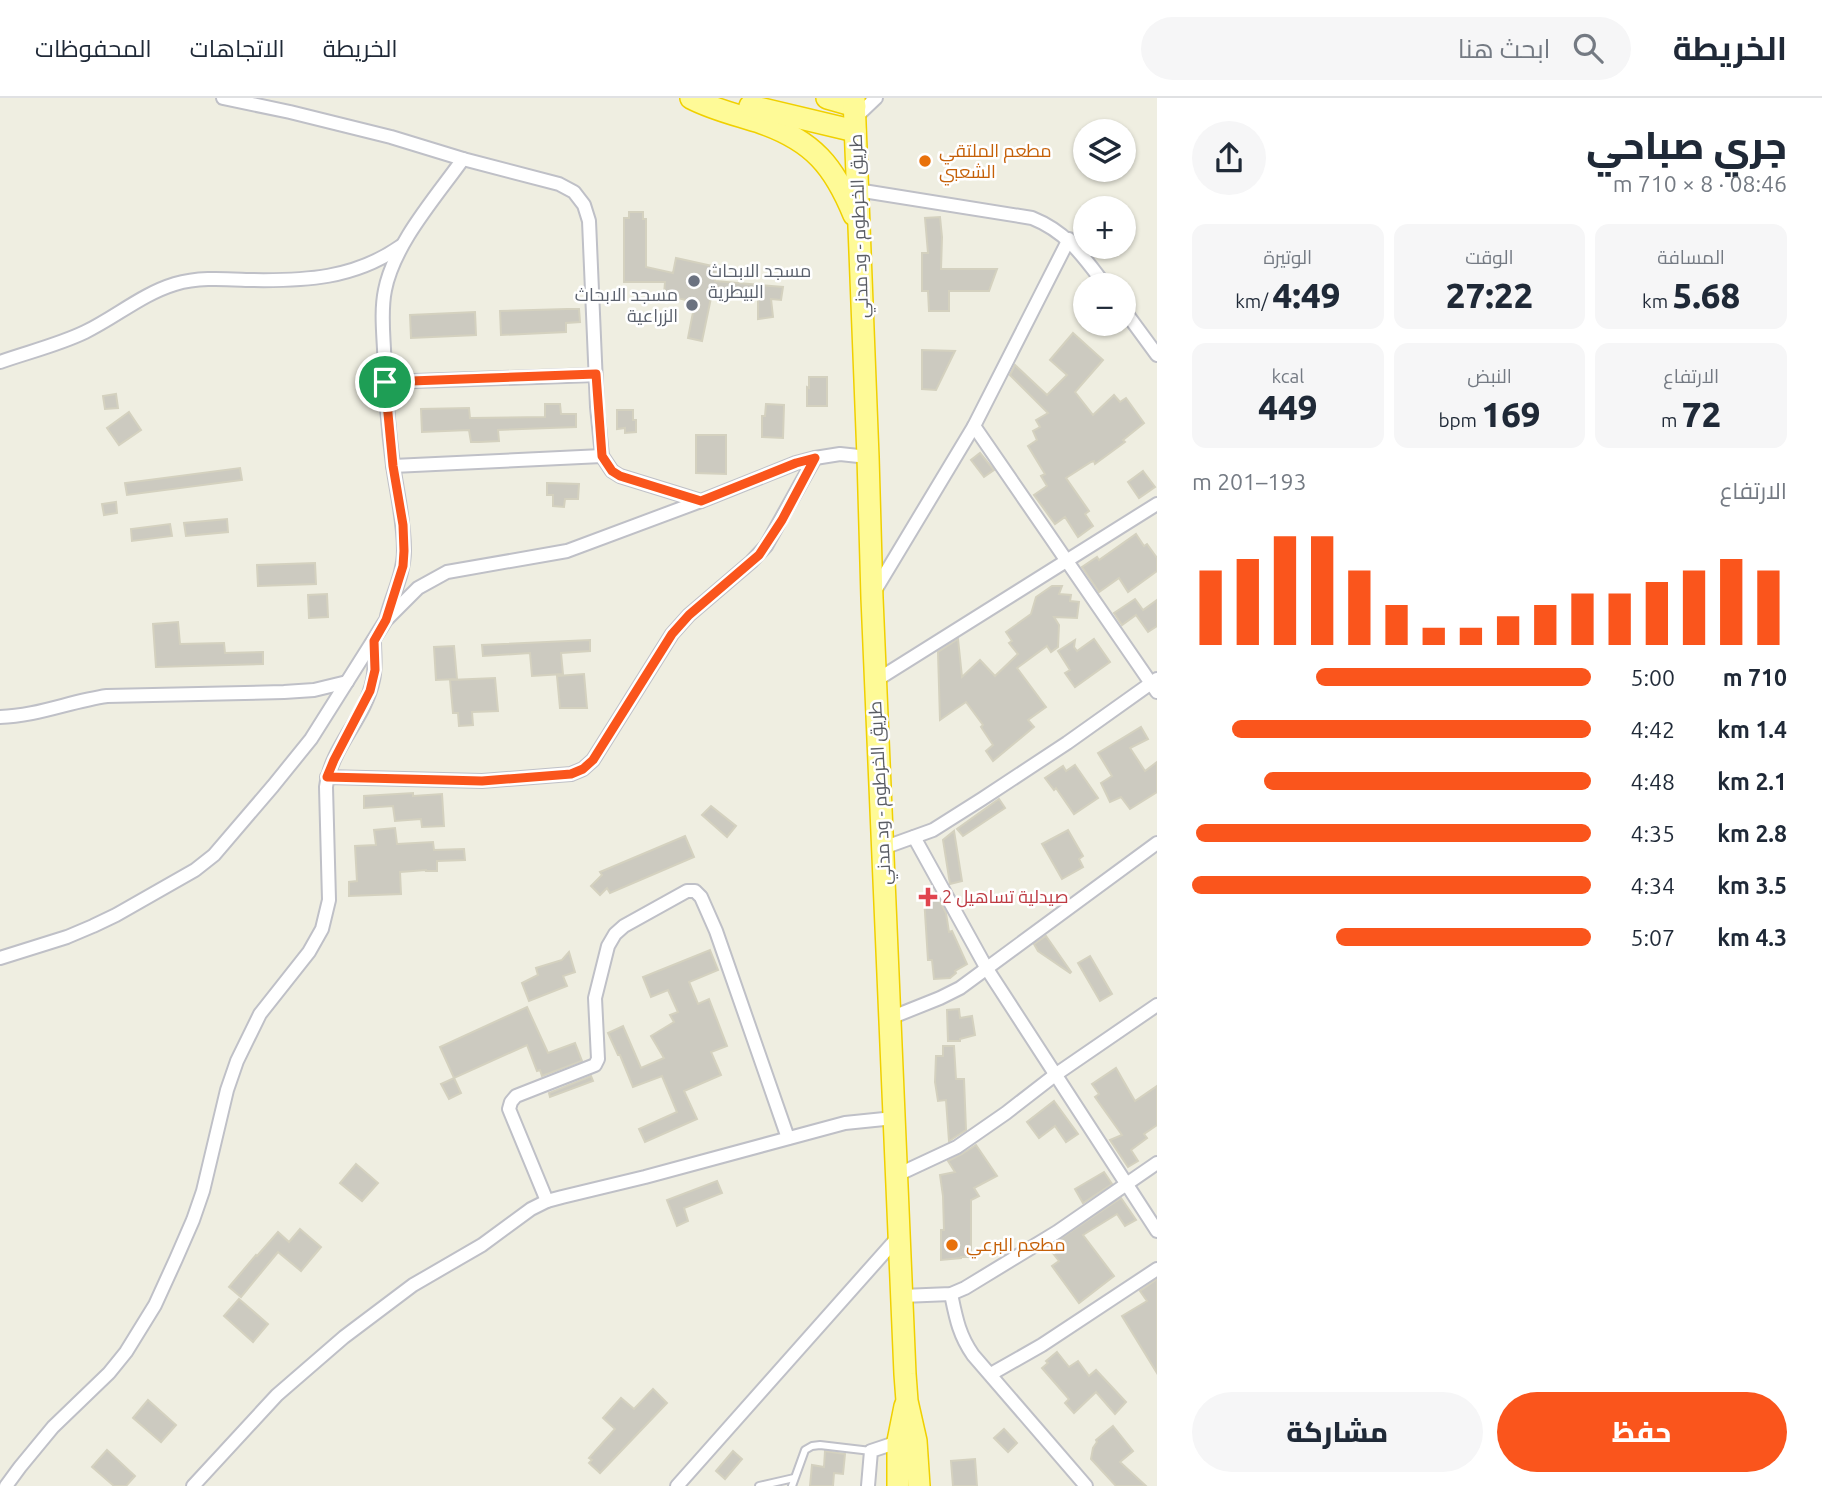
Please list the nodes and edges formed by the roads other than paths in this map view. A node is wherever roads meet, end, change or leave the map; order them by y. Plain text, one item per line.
1 (223, 98) edge
2 (691, 98) edge
3 (717, 98) edge
4 (827, 98) edge
5 (876, 98) edge
6 (855, 113) edge
7 (463, 159) junction
8 (857, 190) junction
9 (860, 228) junction
10 (1069, 239) junction
11 (403, 244) junction
12 (1096, 273) edge
13 (1136, 326) edge
14 (1157, 355) edge
15 (0, 362) edge
16 (596, 374) junction
17 (385, 382) junction
18 (974, 426) junction
19 (602, 456) junction
20 (868, 457) junction
21 (815, 458) junction
22 (393, 466) junction
23 (701, 501) junction
24 (1157, 505) edge
25 (1067, 561) junction
26 (872, 598) junction
27 (386, 620) junction
28 (374, 641) junction
29 (875, 681) junction
30 (347, 682) junction
31 (1155, 685) edge
32 (0, 717) edge
33 (327, 777) junction
34 (914, 837) junction
35 (1157, 843) edge
36 (883, 848) junction
37 (0, 958) edge
38 (987, 969) junction
39 (1157, 1005) edge
40 (890, 1018) junction
41 (1055, 1076) junction
42 (894, 1118) junction
43 (788, 1138) junction
44 (1157, 1163) edge
45 (897, 1175) junction
46 (1125, 1184) junction
47 (547, 1202) junction
48 (1157, 1231) edge
49 (899, 1236) junction
50 (1157, 1269) edge
51 (951, 1294) junction
52 (902, 1296) junction
53 (991, 1374) junction
54 (907, 1441) junction
55 (871, 1451) junction
56 (793, 1482) edge
57 (6, 1486) edge
58 (193, 1486) edge
59 (677, 1486) edge
60 (760, 1486) edge
61 (868, 1486) edge
62 (898, 1486) edge
63 (919, 1486) edge
64 (1086, 1486) edge

1 - 7 street
2 - 9 highway
3 - 6 highway
4 - 6 highway
5 - 6 street
6 - 8 highway, طريق الخرطوم - ود مدني
7 - 11 street
7 - 16 street
8 - 9 highway, طريق الخرطوم - ود مدني
8 - 10 street
9 - 20 highway, طريق الخرطوم - ود مدني
10 - 12 street
10 - 18 street
11 - 15 street
11 - 17 street
13 - 14 street
16 - 17 street
16 - 19 street
17 - 22 street
18 - 25 street
18 - 26 street
19 - 22 street
19 - 23 street
20 - 21 street
20 - 26 highway, طريق الخرطوم - ود مدني
21 - 23 street
21 - 33 street
22 - 27 street
23 - 27 street
24 - 25 street
25 - 29 street
25 - 31 street
26 - 29 highway, طريق الخرطوم - ود مدني
27 - 28 street
28 - 30 street
28 - 33 street
29 - 36 highway, طريق الخرطوم - ود مدني
30 - 32 street
30 - 37 street
31 - 34 street
33 - 57 street
34 - 36 street
34 - 38 street
35 - 38 street
36 - 40 highway, طريق الخرطوم - ود مدني
38 - 40 street
38 - 41 street
39 - 41 street
40 - 42 highway, طريق الخرطوم - ود مدني
41 - 45 street
41 - 46 street
42 - 43 street
42 - 45 highway, طريق الخرطوم - ود مدني
43 - 47 street
43 - 47 street
44 - 46 street
45 - 49 highway, طريق الخرطوم - ود مدني
46 - 48 street
46 - 51 street
47 - 58 street
49 - 52 highway, طريق الخرطوم - ود مدني
49 - 59 street
50 - 53 street
51 - 52 street
51 - 53 street
52 - 54 highway, طريق الخرطوم - ود مدني
53 - 64 street
54 - 55 street
54 - 62 highway
54 - 63 highway
55 - 56 lane
55 - 61 street
56 - 60 lane

